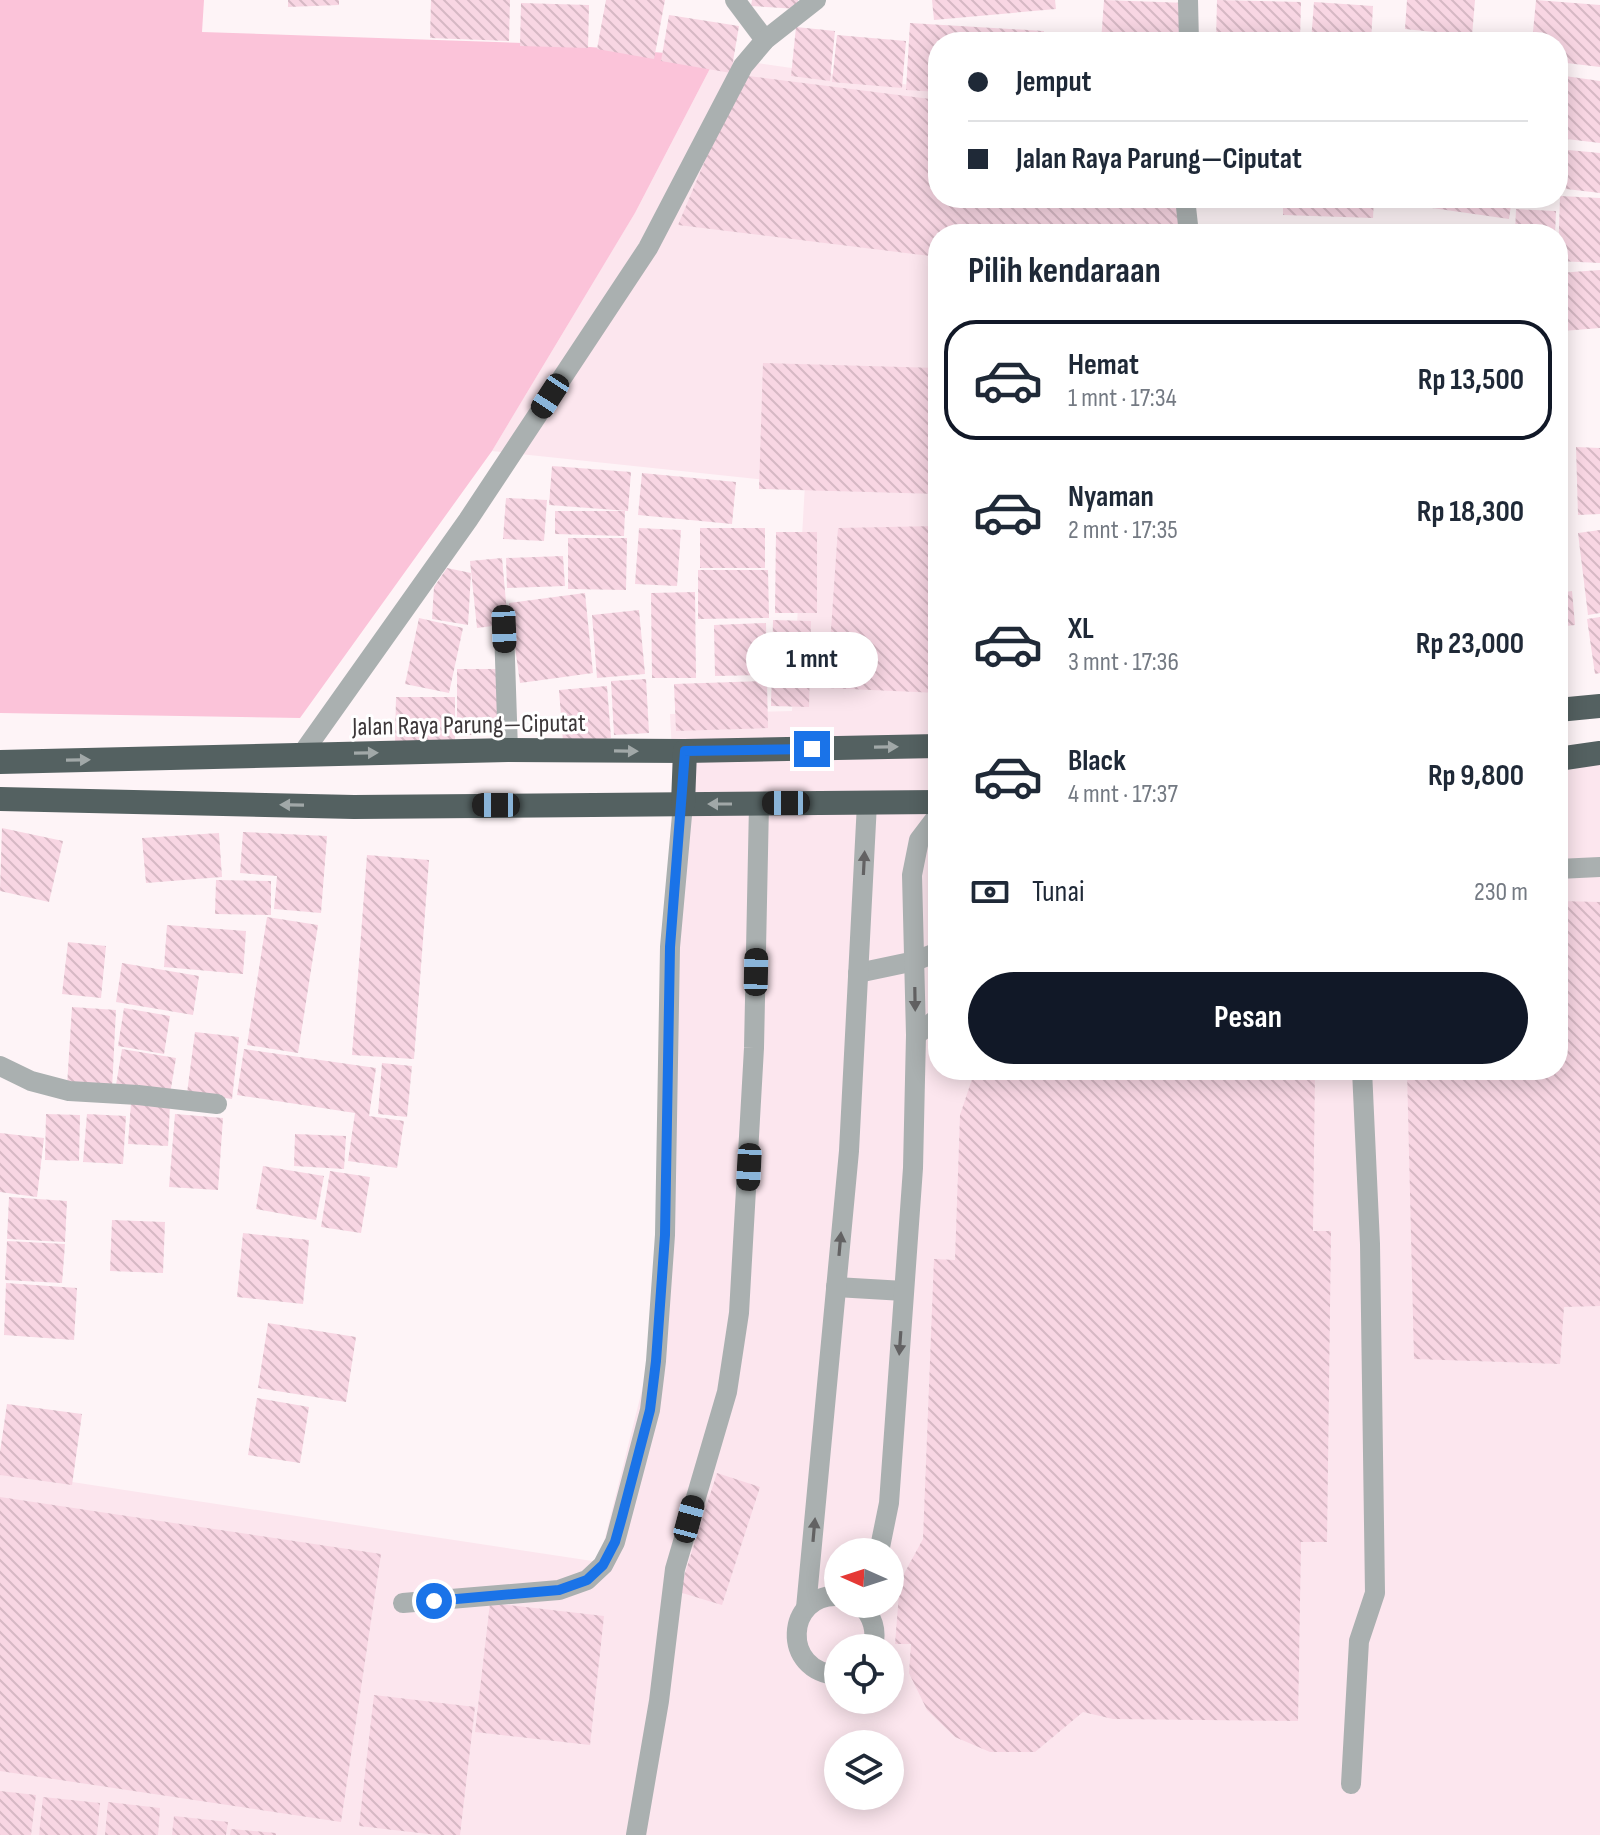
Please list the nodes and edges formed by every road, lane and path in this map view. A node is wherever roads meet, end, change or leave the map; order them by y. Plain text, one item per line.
1 (735, 0) edge
2 (816, 0) edge
3 (1188, 0) edge
4 (1189, 32) edge
5 (765, 40) junction
6 (504, 629) dead end
7 (1600, 706) edge
8 (1568, 709) edge
9 (928, 746) edge
10 (508, 750) junction
11 (685, 751) junction
12 (1600, 753) edge
13 (302, 754) junction
14 (1568, 758) edge
15 (0, 762) edge
16 (0, 799) edge
17 (928, 802) edge
18 (867, 803) junction
19 (683, 804) junction
20 (759, 804) junction
21 (928, 828) edge
22 (1600, 867) edge
23 (1568, 869) edge
24 (928, 956) edge
25 (915, 961) junction
26 (858, 973) junction
27 (928, 1026) edge
28 (916, 1035) junction
29 (0, 1066) edge
30 (1362, 1080) edge
31 (217, 1104) dead end
32 (836, 1287) junction
33 (904, 1291) junction
34 (882, 1538) edge
35 (824, 1599) edge
36 (403, 1603) dead end
37 (806, 1608) junction
38 (824, 1674) edge
39 (1351, 1784) dead end
40 (636, 1835) edge

1 - 5 street
2 - 5 street
3 - 4 street
5 - 13 street
6 - 10 street
7 - 8 highway
11 -> 9 highway, Jalan Raya Parung—Ciputat
10 -> 11 highway, Jalan Raya Parung—Ciputat
13 -> 10 highway, Jalan Raya Parung—Ciputat
11 - 19 highway
12 - 14 highway
15 -> 13 highway, Jalan Raya Parung—Ciputat
19 -> 16 highway
17 - 18 highway
18 - 20 highway
26 -> 18 street
20 -> 19 highway
19 - 36 street
20 - 40 street
21 - 25 street
22 - 23 street
24 - 25 street
25 - 26 street
25 -> 28 street
32 -> 26 street
27 - 28 street
28 - 33 street
29 - 31 street
30 - 39 street
32 - 33 street
37 -> 32 street
33 -> 34 street
35 - 37 street
37 - 38 street

